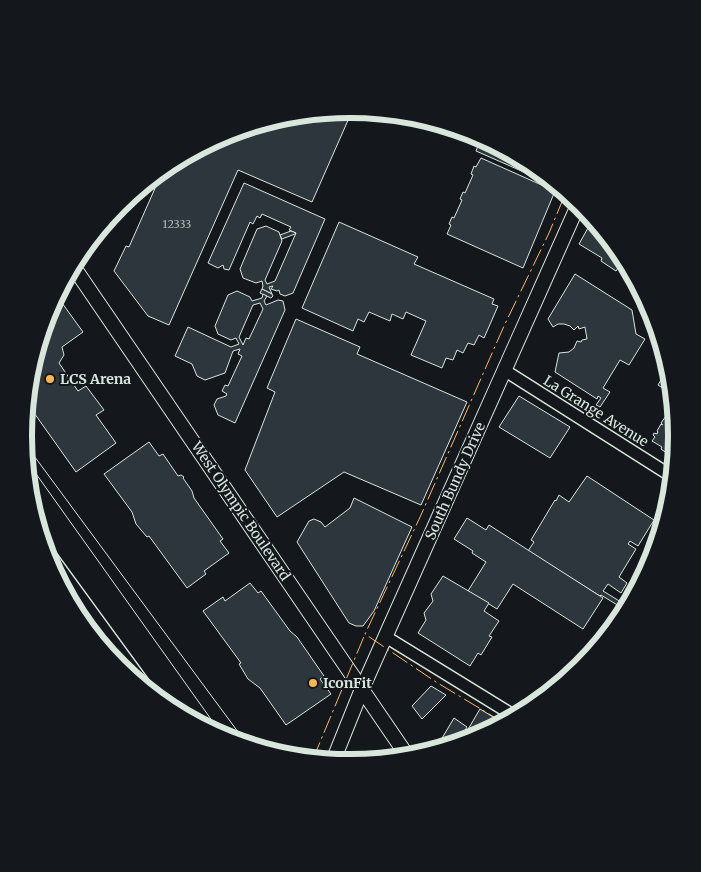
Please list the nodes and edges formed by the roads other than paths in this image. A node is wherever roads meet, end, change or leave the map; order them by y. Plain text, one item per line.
1 (575, 211) edge
2 (78, 273) edge
3 (504, 370) junction
4 (666, 473) edge
5 (70, 586) edge
6 (101, 634) edge
7 (386, 637) junction
8 (362, 690) junction
9 (508, 711) edge
10 (403, 749) edge
11 (336, 753) edge

1 - 3 main road, South Bundy Drive
2 - 8 main road, West Olympic Boulevard
3 - 4 street, La Grange Avenue
3 - 7 main road, South Bundy Drive
5 - 6 street
7 - 8 main road, South Bundy Drive
7 - 9 street
8 - 10 main road, West Olympic Boulevard
8 - 11 main road, South Bundy Drive

